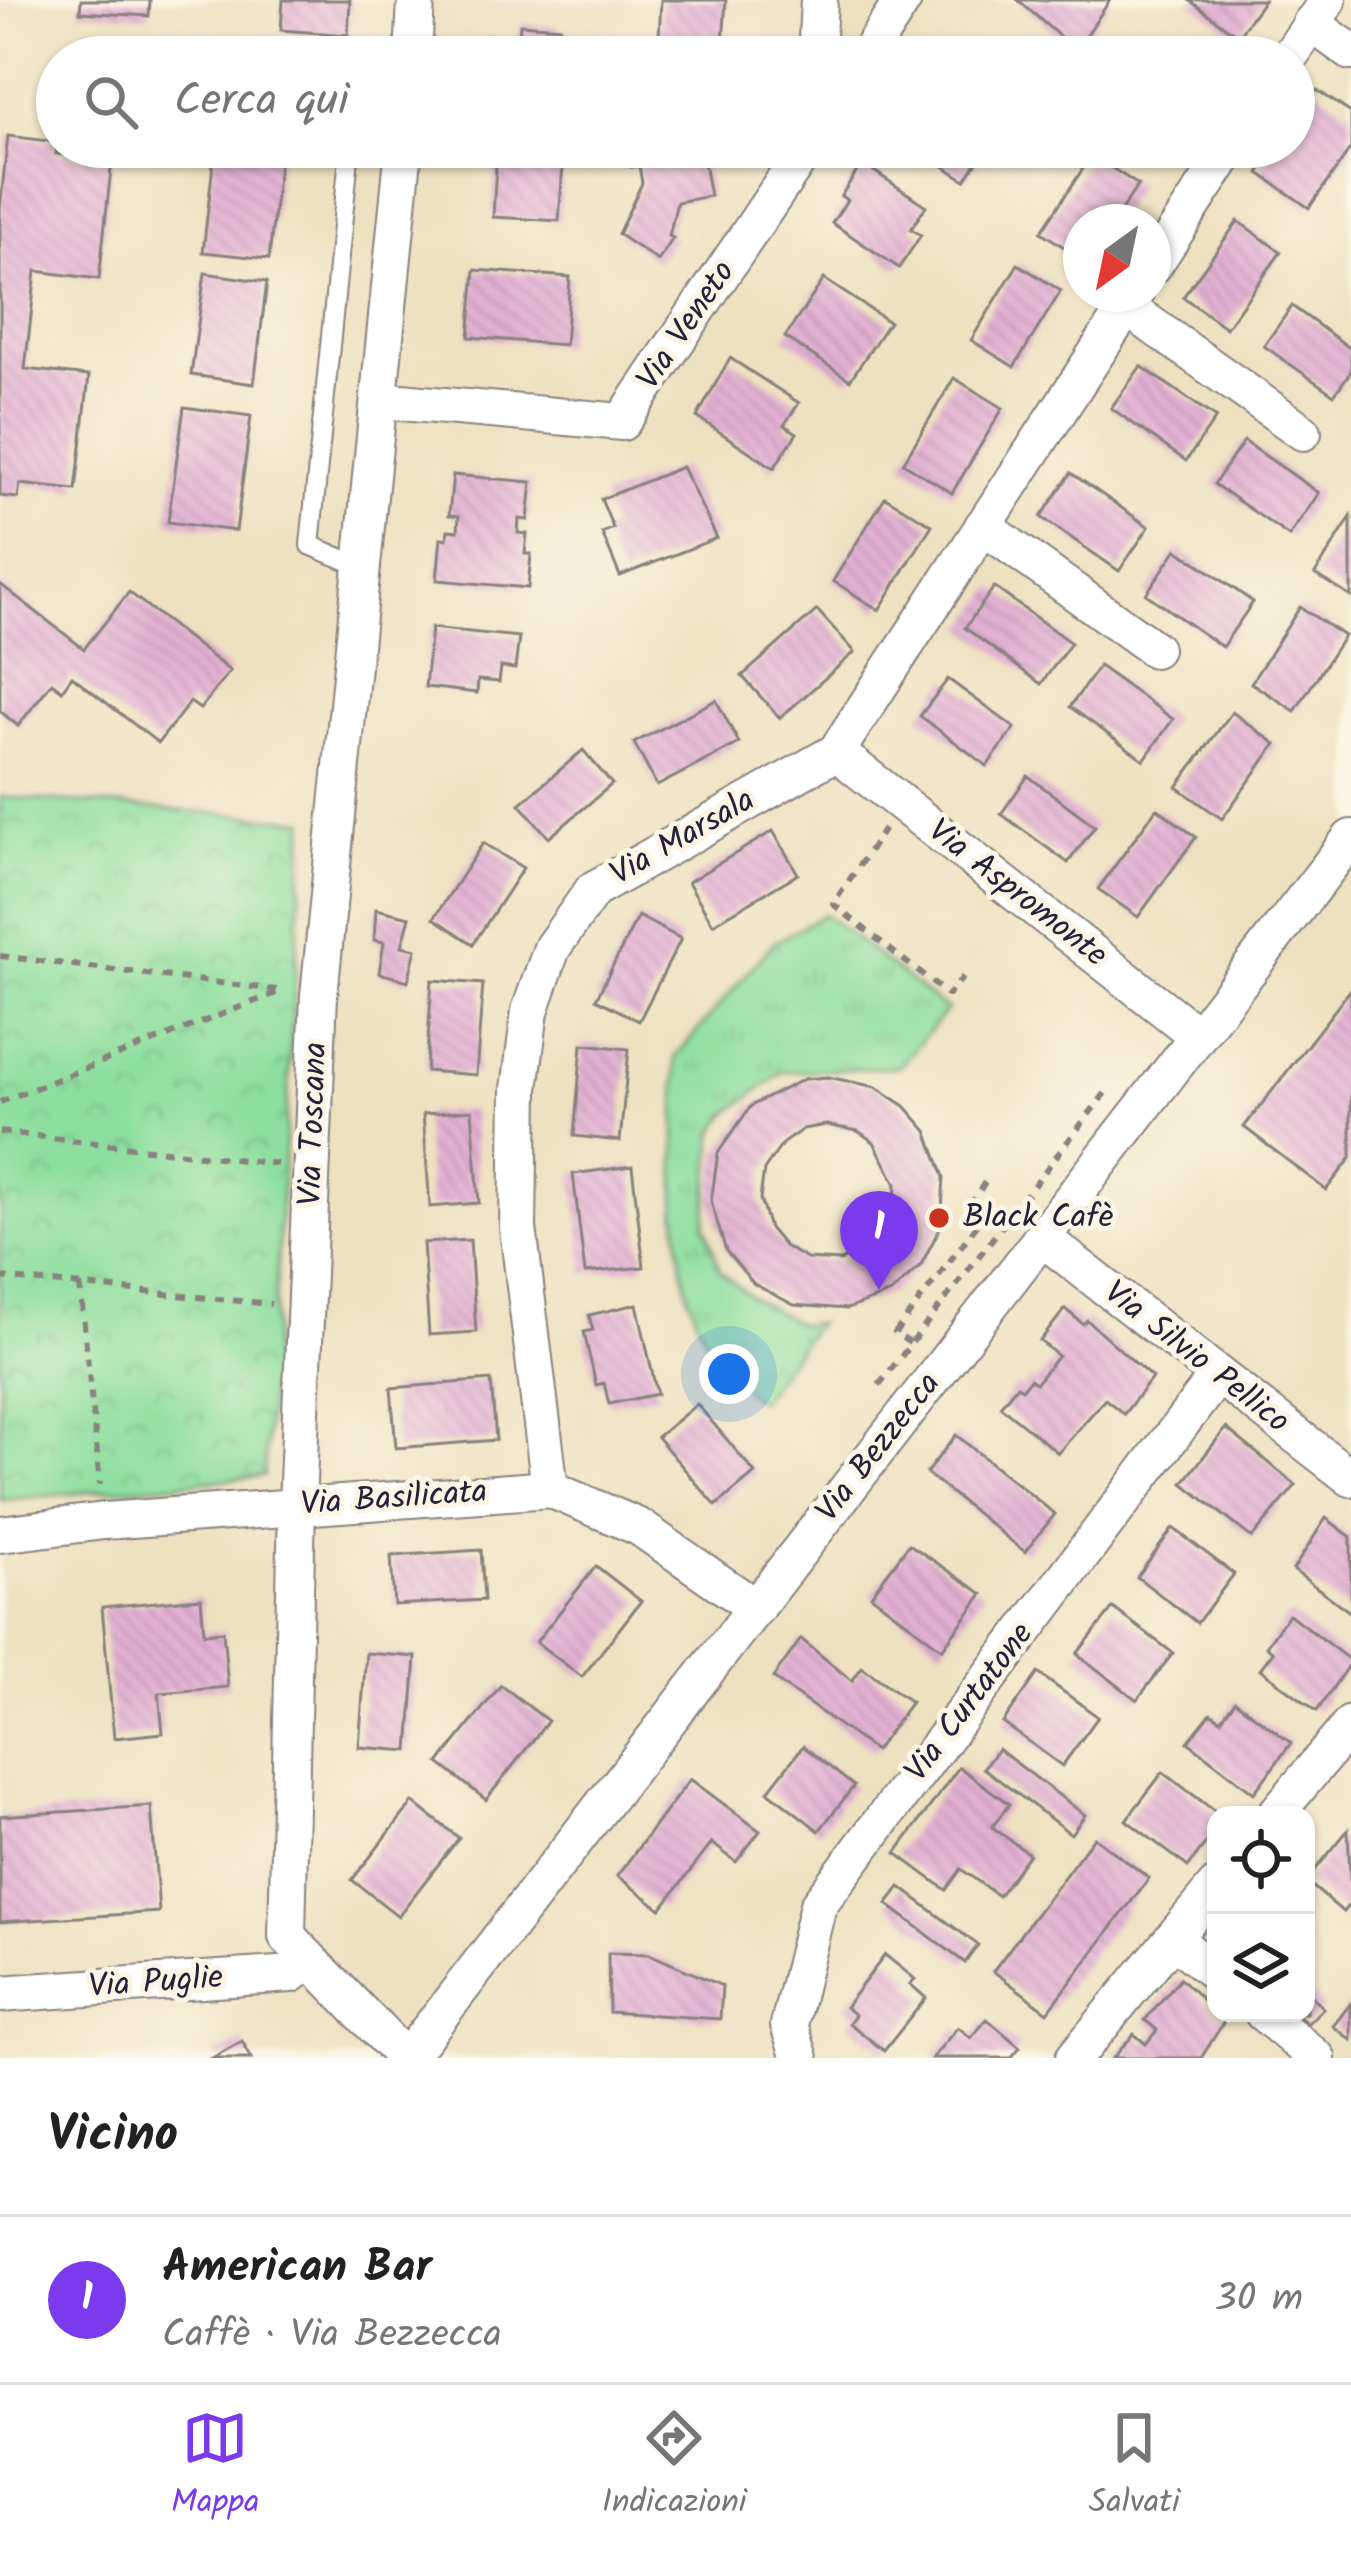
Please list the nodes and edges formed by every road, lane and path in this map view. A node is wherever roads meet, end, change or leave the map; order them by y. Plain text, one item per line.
1 (416, 0) edge
2 (819, 0) edge
3 (903, 0) edge
4 (1320, 12) edge
5 (414, 36) edge
6 (817, 36) edge
7 (880, 36) edge
8 (1351, 52) edge
9 (348, 168) edge
10 (402, 168) edge
11 (793, 168) edge
12 (1217, 168) edge
13 (1171, 239) edge
14 (1124, 312) edge
15 (1146, 312) edge
16 (379, 400) junction
17 (1303, 431) dead end
18 (983, 526) junction
19 (362, 567) junction
20 (1154, 649) dead end
21 (836, 752) junction
22 (898, 837) dead end
23 (1351, 838) edge
24 (0, 956) edge
25 (964, 976) dead end
26 (300, 992) junction
27 (1197, 1035) junction
28 (1123, 1069) dead end
29 (0, 1102) edge
30 (0, 1132) edge
31 (313, 1168) junction
32 (988, 1178) dead end
33 (1008, 1217) junction
34 (981, 1220) junction
35 (1041, 1237) junction
36 (0, 1277) edge
37 (80, 1286) junction
38 (307, 1307) junction
39 (910, 1342) junction
40 (1219, 1375) junction
41 (875, 1390) dead end
42 (1351, 1478) edge
43 (550, 1489) junction
44 (297, 1505) junction
45 (104, 1521) junction
46 (0, 1534) edge
47 (755, 1608) junction
48 (1351, 1724) edge
49 (1283, 1806) edge
50 (1207, 1897) edge
51 (1173, 1938) junction
52 (308, 1961) junction
53 (1207, 1966) edge
54 (0, 1994) edge
55 (1274, 2022) edge
56 (406, 2058) edge
57 (800, 2058) edge
58 (1074, 2058) edge
59 (1316, 2058) edge

1 - 5 street
2 - 6 street
3 - 7 street
4 - 8 street
9 - 19 lane
10 - 16 street, Via Toscana
11 - 16 street, Via Veneto
12 - 13 street
14 - 18 street, Via Marsala
15 - 17 street
16 - 19 street, Via Toscana
18 - 20 street
18 - 21 street, Via Marsala
19 - 26 street, Via Toscana
21 - 27 street, Via Aspromonte
21 - 43 street, Via Marsala
22 - 25 path
23 - 27 street, Via Bezzecca
24 - 26 path
26 - 29 path
26 - 31 street, Via Toscana
27 - 35 street, Via Bezzecca
28 - 33 path
30 - 31 path
31 - 38 street, Via Toscana
32 - 34 path
33 - 34 path
33 - 39 path
34 - 39 path
35 - 40 street, Via Silvio Pellico
35 - 47 street, Via Bezzecca
36 - 37 path
37 - 38 path
37 - 45 path
38 - 44 street, Via Toscana
39 - 41 path
40 - 42 street, Via Silvio Pellico
40 - 57 street, Via Curtatone
43 - 44 street, Via Basilicata
43 - 47 street, Via Basilicata
44 - 45 street, Via Basilicata
44 - 52 street, Via Toscana
45 - 46 street, Via Basilicata
47 - 56 street, Via Bezzecca
48 - 49 street
50 - 51 street
51 - 53 street
51 - 58 street
52 - 54 street, Via Puglie
52 - 56 street, Via Toscana
55 - 59 street

